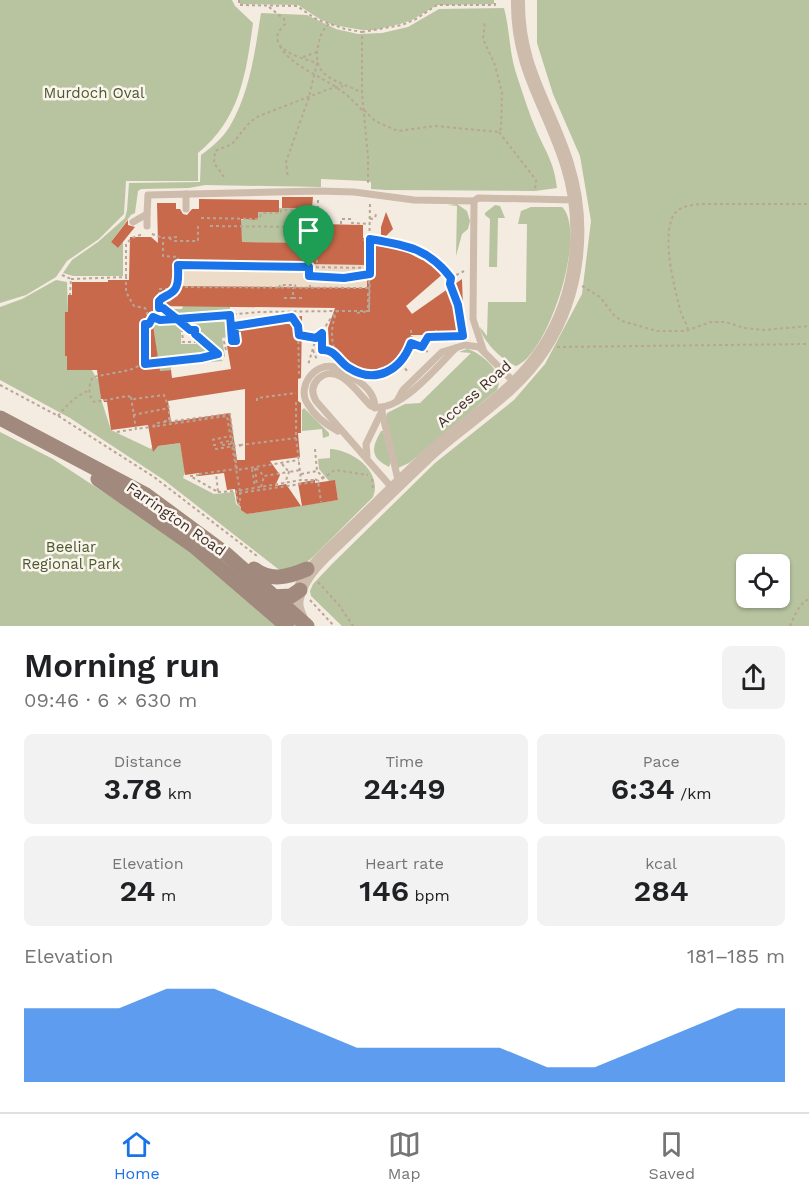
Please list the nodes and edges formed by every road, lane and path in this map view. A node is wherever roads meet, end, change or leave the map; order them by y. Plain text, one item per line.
1 (239, 0) edge
2 (495, 0) edge
3 (518, 0) edge
4 (267, 6) junction
5 (485, 21) dead end
6 (329, 24) junction
7 (362, 32) junction
8 (279, 43) junction
9 (317, 52) junction
10 (300, 58) junction
11 (316, 63) junction
12 (314, 73) junction
13 (343, 86) junction
14 (337, 87) junction
15 (362, 93) junction
16 (309, 97) junction
17 (364, 112) junction
18 (499, 132) junction
19 (224, 177) dead end
20 (288, 178) dead end
21 (536, 180) dead end
22 (318, 191) junction
23 (186, 194) junction
24 (369, 194) junction
25 (576, 200) junction
26 (474, 201) junction
27 (370, 203) dead end
28 (809, 204) edge
29 (186, 209) dead end
30 (147, 214) junction
31 (376, 214) dead end
32 (201, 218) dead end
33 (370, 219) junction
34 (133, 222) dead end
35 (341, 224) dead end
36 (370, 224) junction
37 (147, 226) dead end
38 (210, 226) dead end
39 (304, 227) junction
40 (196, 228) dead end
41 (169, 237) junction
42 (177, 237) dead end
43 (163, 238) junction
44 (363, 240) dead end
45 (370, 240) junction
46 (318, 247) junction
47 (163, 256) junction
48 (163, 261) dead end
49 (370, 261) junction
50 (178, 265) junction
51 (317, 266) junction
52 (309, 267) junction
53 (369, 268) junction
54 (467, 270) dead end
55 (370, 274) junction
56 (62, 275) dead end
57 (309, 276) junction
58 (126, 277) junction
59 (174, 277) dead end
60 (178, 277) junction
61 (451, 278) junction
62 (71, 279) junction
63 (579, 285) dead end
64 (162, 286) dead end
65 (280, 286) junction
66 (310, 287) dead end
67 (171, 288) junction
68 (176, 288) junction
69 (368, 289) junction
70 (169, 294) junction
71 (70, 295) dead end
72 (284, 298) dead end
73 (293, 298) junction
74 (302, 298) dead end
75 (169, 299) dead end
76 (159, 301) junction
77 (368, 308) dead end
78 (337, 311) junction
79 (147, 312) junction
80 (357, 313) dead end
81 (230, 315) junction
82 (153, 317) junction
83 (177, 319) junction
84 (252, 322) junction
85 (145, 324) junction
86 (809, 326) edge
87 (186, 327) junction
88 (253, 327) dead end
89 (411, 330) dead end
90 (436, 330) dead end
91 (688, 330) junction
92 (322, 333) junction
93 (195, 334) junction
94 (299, 335) junction
95 (436, 337) junction
96 (316, 338) junction
97 (232, 341) junction
98 (412, 343) junction
99 (809, 344) edge
100 (552, 347) dead end
101 (226, 350) dead end
102 (313, 350) junction
103 (322, 350) junction
104 (484, 351) junction
105 (323, 355) dead end
106 (316, 356) dead end
107 (337, 356) junction
108 (311, 357) dead end
109 (343, 363) dead end
110 (145, 364) junction
111 (400, 364) junction
112 (359, 373) dead end
113 (411, 375) dead end
114 (300, 379) dead end
115 (516, 383) junction
116 (0, 385) edge
117 (90, 390) junction
118 (131, 397) junction
119 (257, 401) dead end
120 (169, 408) junction
121 (381, 409) junction
122 (133, 415) junction
123 (58, 416) junction
124 (0, 418) edge
125 (164, 421) dead end
126 (169, 421) junction
127 (154, 426) junction
128 (136, 429) junction
129 (117, 432) dead end
130 (30, 434) junction
131 (230, 436) junction
132 (296, 438) junction
133 (212, 440) dead end
134 (233, 440) junction
135 (231, 444) junction
136 (213, 445) dead end
137 (315, 448) dead end
138 (299, 460) junction
139 (370, 461) junction
140 (282, 463) junction
141 (254, 468) junction
142 (235, 469) junction
143 (316, 471) junction
144 (289, 472) junction
145 (300, 472) junction
146 (216, 473) dead end
147 (264, 476) junction
148 (302, 480) junction
149 (324, 480) junction
150 (315, 481) junction
151 (308, 482) junction
152 (285, 483) junction
153 (258, 487) junction
154 (396, 487) junction
155 (218, 492) junction
156 (239, 493) junction
157 (372, 494) dead end
158 (146, 495) junction
159 (240, 501) dead end
160 (321, 502) dead end
161 (265, 562) dead end
162 (215, 564) junction
163 (312, 570) junction
164 (300, 590) junction
165 (279, 593) junction
166 (809, 599) edge
167 (301, 624) edge
168 (287, 626) edge
169 (334, 626) edge
170 (353, 626) edge
171 (790, 626) edge

1 - 4 path
2 - 7 path
3 - 25 street, Access Road
4 - 6 path
4 - 8 path
5 - 18 path
6 - 7 path
6 - 9 path
7 - 15 path
8 - 10 path
8 - 12 path
9 - 10 path
9 - 11 path
10 - 11 path
11 - 12 path
11 - 13 path
12 - 14 path
12 - 16 path
13 - 14 path
13 - 15 path
14 - 16 path
14 - 17 path
15 - 17 path
16 - 19 path
16 - 20 path
17 - 18 path
17 - 24 path
18 - 21 path
22 - 23 lane
22 - 24 lane
22 - 46 path
23 - 29 lane
23 - 30 lane
24 - 26 lane
25 - 26 lane
25 - 115 street, Access Road
26 - 104 lane
27 - 33 path
28 - 91 path
30 - 34 lane
30 - 37 lane
31 - 33 path
32 - 39 path
33 - 36 path
35 - 36 path
36 - 45 path
38 - 39 path
39 - 46 path
40 - 41 path
41 - 42 path
41 - 43 path
43 - 47 path
43 - 58 path
44 - 45 path
45 - 49 path
45 - 61 path
46 - 51 path
47 - 48 path
47 - 50 path
49 - 53 path
49 - 69 path, bridge
50 - 52 path
50 - 60 path
51 - 52 path
51 - 53 path
52 - 57 path
53 - 55 path
54 - 61 path
55 - 57 path
55 - 78 path
56 - 62 path
57 - 66 path
58 - 62 path
58 - 79 path
59 - 60 path
60 - 68 path
61 - 95 path
62 - 71 path
63 - 91 path
64 - 67 path
65 - 67 path, bridge
65 - 69 path, bridge
65 - 73 path, bridge
67 - 70 path, bridge
68 - 70 path
68 - 76 path
69 - 77 path
69 - 80 path, bridge
70 - 75 path
70 - 76 path
72 - 73 path
73 - 74 path, bridge
76 - 83 path
78 - 81 path
78 - 92 path
78 - 107 path
79 - 82 path
79 - 85 path
81 - 83 path
81 - 97 path
82 - 83 path
82 - 85 path
83 - 87 path
84 - 88 path
84 - 94 path
84 - 97 path
85 - 110 path
86 - 91 path
87 - 93 path
87 - 93 path
89 - 98 path
90 - 95 path
92 - 96 path
92 - 103 path
93 - 110 path
94 - 96 path
94 - 114 path
95 - 98 path
96 - 102 path
97 - 101 path
98 - 111 path
99 - 100 path
102 - 106 path
102 - 108 path
103 - 105 path
103 - 107 path
104 - 115 lane
104 - 121 lane
107 - 109 path
110 - 117 path
111 - 112 path
111 - 113 path
115 - 154 street, Access Road
116 - 123 path
117 - 118 path
117 - 123 path
118 - 120 path
118 - 122 path
119 - 132 path
120 - 122 path
120 - 126 path
121 - 139 lane
121 - 139 lane
121 - 154 lane
122 - 128 path
123 - 161 path
124 - 130 main road, Farrington Road
125 - 126 path
126 - 127 path
126 - 134 path
127 - 128 path
127 - 131 path, bridge
128 - 129 path
130 - 158 main road, Farrington Road
130 - 162 main road, Farrington Road
131 - 133 path
131 - 135 path, bridge
132 - 135 path
132 - 138 path
134 - 135 path
134 - 135 path
135 - 136 path
135 - 141 path
135 - 142 path, bridge
137 - 143 path
138 - 140 path
138 - 145 path
139 - 154 lane
140 - 141 path
140 - 144 path
141 - 147 path
141 - 153 path
142 - 155 path
142 - 156 path, bridge
143 - 145 path
143 - 149 path
144 - 145 path
144 - 147 path
144 - 152 path
145 - 148 path
146 - 155 path
147 - 153 path
148 - 151 path
148 - 152 path
149 - 150 path
149 - 157 path
150 - 151 path
150 - 160 path
151 - 156 path
152 - 153 path
153 - 156 path
154 - 163 street, Access Road
155 - 156 path
156 - 159 path
158 - 163 main road
158 - 165 main road, Farrington Road
162 - 165 main road
162 - 168 main road, Farrington Road
163 - 164 street, Access Road
163 - 165 street, Access Road
163 - 170 path
164 - 165 main road
164 - 167 street
164 - 169 path
165 - 167 main road, Farrington Road
166 - 171 path

